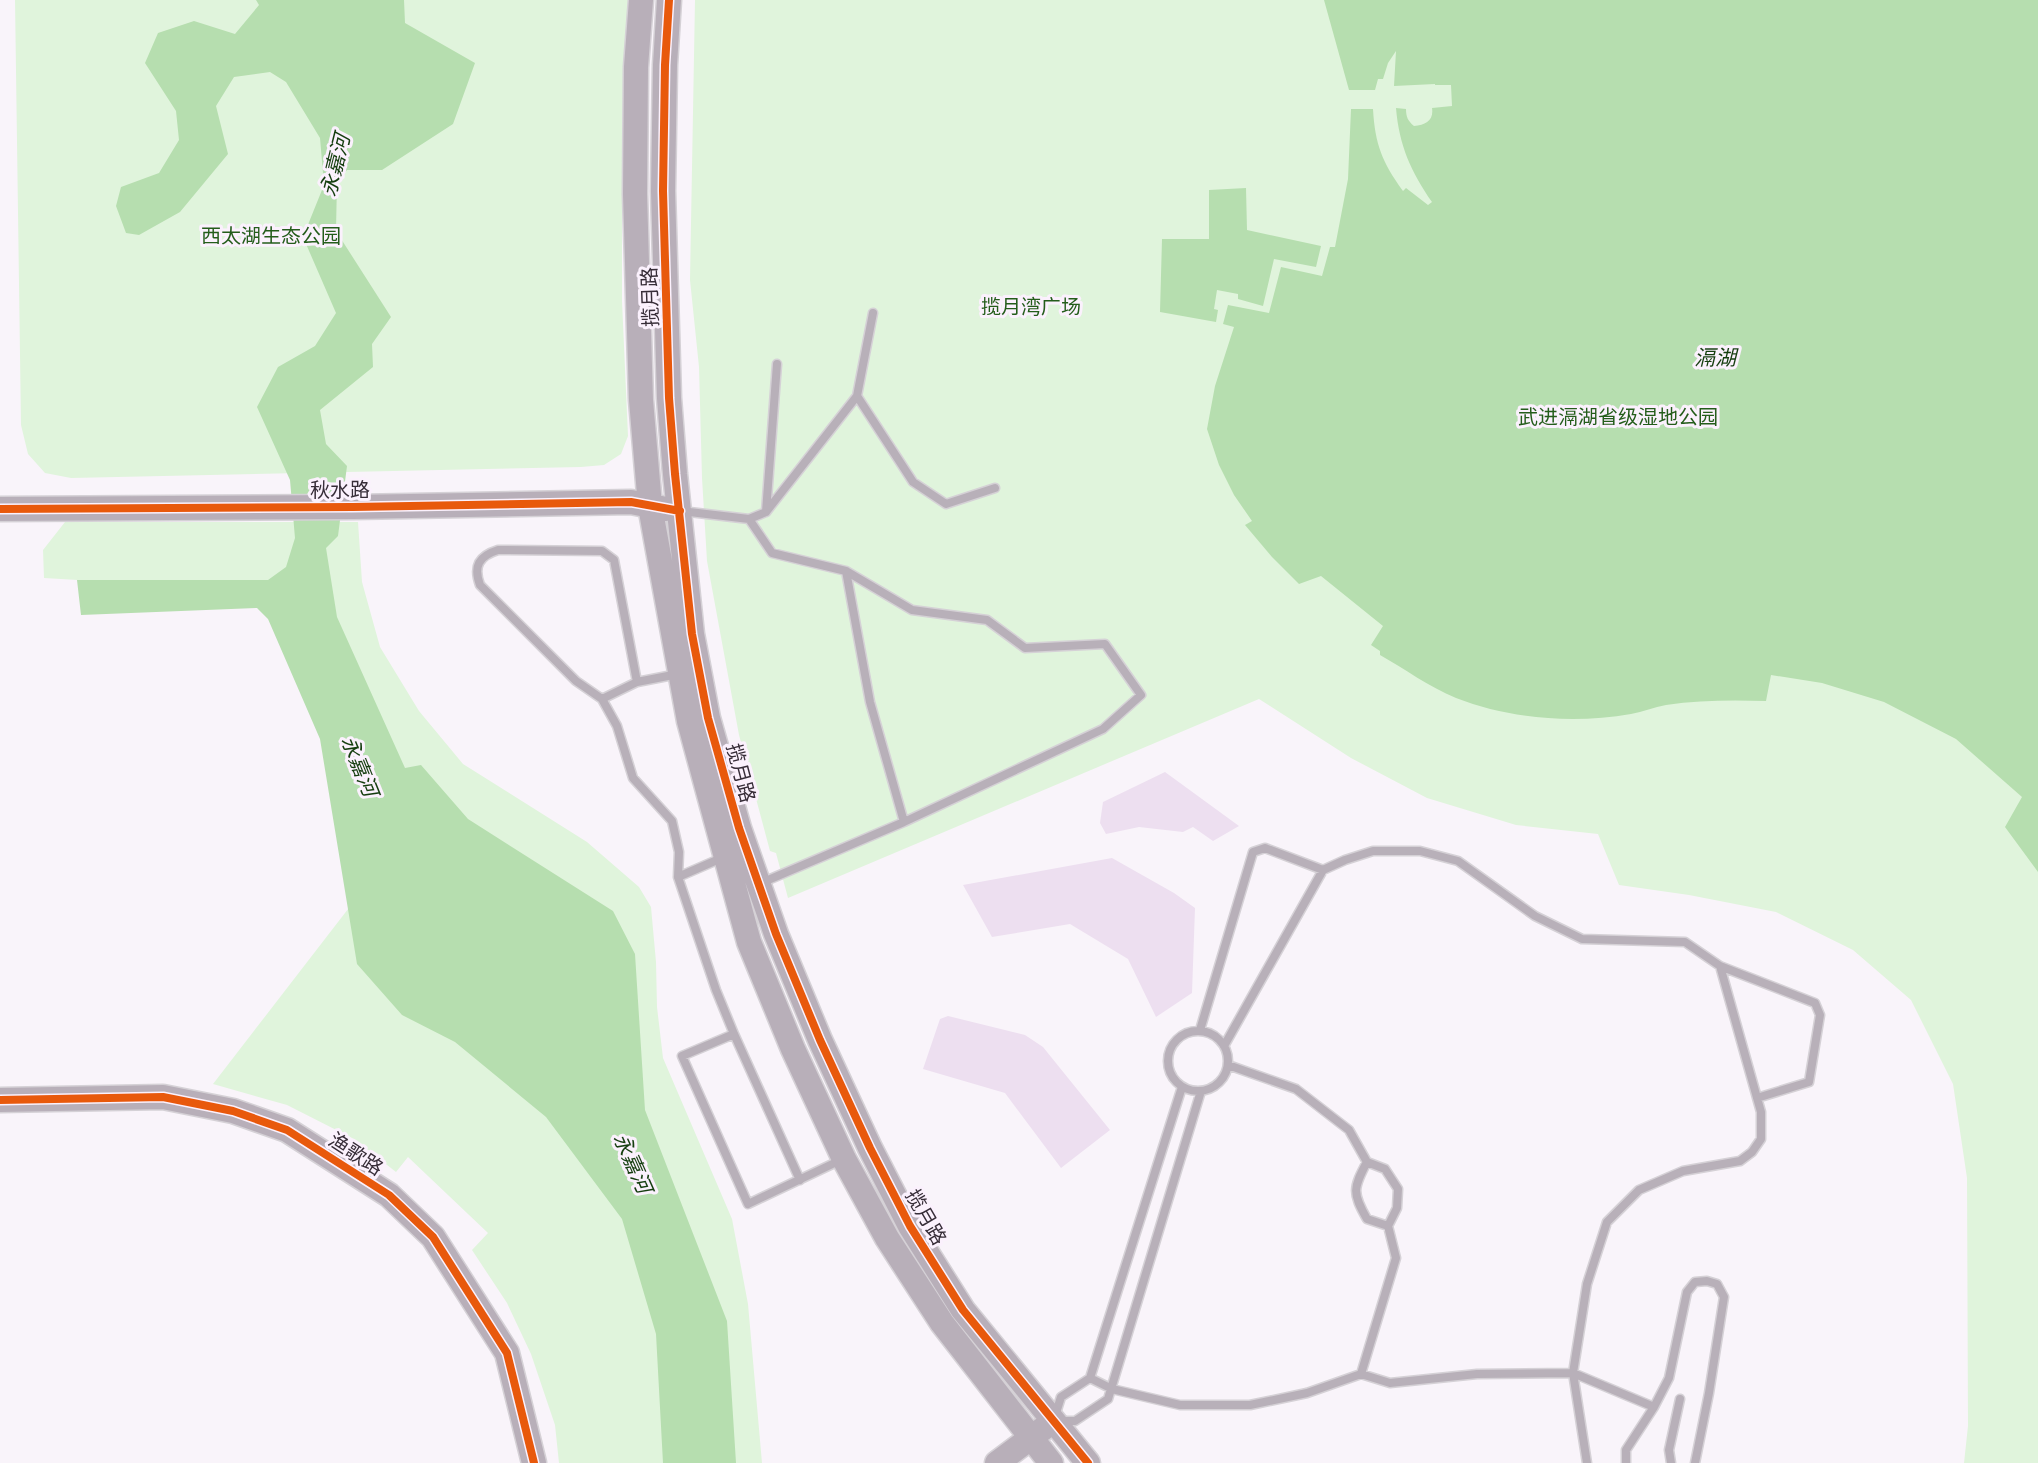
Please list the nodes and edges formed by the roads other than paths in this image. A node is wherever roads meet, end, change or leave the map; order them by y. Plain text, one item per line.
1 (641, 0) edge
2 (669, 0) edge
3 (873, 313) dead end
4 (777, 364) dead end
5 (857, 396) junction
6 (995, 488) dead end
7 (650, 506) junction
8 (0, 509) edge
9 (680, 511) junction
10 (766, 512) junction
11 (749, 519) junction
12 (846, 571) junction
13 (680, 674) junction
14 (637, 682) junction
15 (602, 699) junction
16 (904, 822) junction
17 (725, 857) junction
18 (1323, 870) junction
19 (678, 877) junction
20 (758, 884) junction
21 (1720, 966) junction
22 (1200, 1030) junction
23 (734, 1034) junction
24 (1224, 1046) junction
25 (1228, 1065) junction
26 (1182, 1087) junction
27 (1201, 1091) junction
28 (1757, 1098) junction
29 (0, 1100) edge
30 (844, 1159) junction
31 (1367, 1162) junction
32 (800, 1180) junction
33 (1388, 1226) junction
34 (1573, 1373) junction
35 (1361, 1374) junction
36 (1090, 1378) junction
37 (1112, 1389) junction
38 (1680, 1399) dead end
39 (1654, 1407) junction
40 (1053, 1421) junction
41 (1031, 1438) junction
42 (534, 1463) edge
43 (997, 1463) edge
44 (1051, 1463) edge
45 (1088, 1463) edge
46 (1587, 1463) edge
47 (1626, 1463) edge
48 (1671, 1463) edge
49 (1695, 1463) edge

1 - 7 street, 揽月路
2 - 9 street, 揽月路
3 - 5 lane
4 - 10 lane
5 - 6 lane
5 - 10 lane
7 - 8 street, 秋水路
7 - 9 street, 秋水路
7 - 13 street, 揽月路
9 - 11 lane
9 - 20 street, 揽月路
10 - 11 lane
11 - 12 lane
12 - 16 lane
12 - 16 lane
13 - 14 lane
13 - 17 street, 揽月路
14 - 15 lane
14 - 15 lane
15 - 19 lane
16 - 20 lane
17 - 19 lane
17 - 30 street, 揽月路
18 - 21 lane
18 - 22 lane
18 - 24 lane
19 - 23 lane
20 - 40 street, 揽月路
21 - 28 lane
21 - 28 lane
22 - 24 lane
22 - 26 lane
23 - 32 lane
23 - 32 lane
24 - 25 lane
25 - 27 lane
25 - 31 lane
26 - 27 lane
26 - 36 lane
27 - 37 lane
28 - 34 lane
29 - 42 street, 渔歌路
30 - 32 lane
30 - 41 street, 揽月路
31 - 33 lane
31 - 33 lane
33 - 35 lane
34 - 35 lane
34 - 39 lane
34 - 46 lane
35 - 37 lane
36 - 37 lane
36 - 40 lane
37 - 40 lane
38 - 48 lane
39 - 47 lane
39 - 49 lane
40 - 41 street
40 - 45 street, 揽月路
41 - 43 street
41 - 44 street, 揽月路

